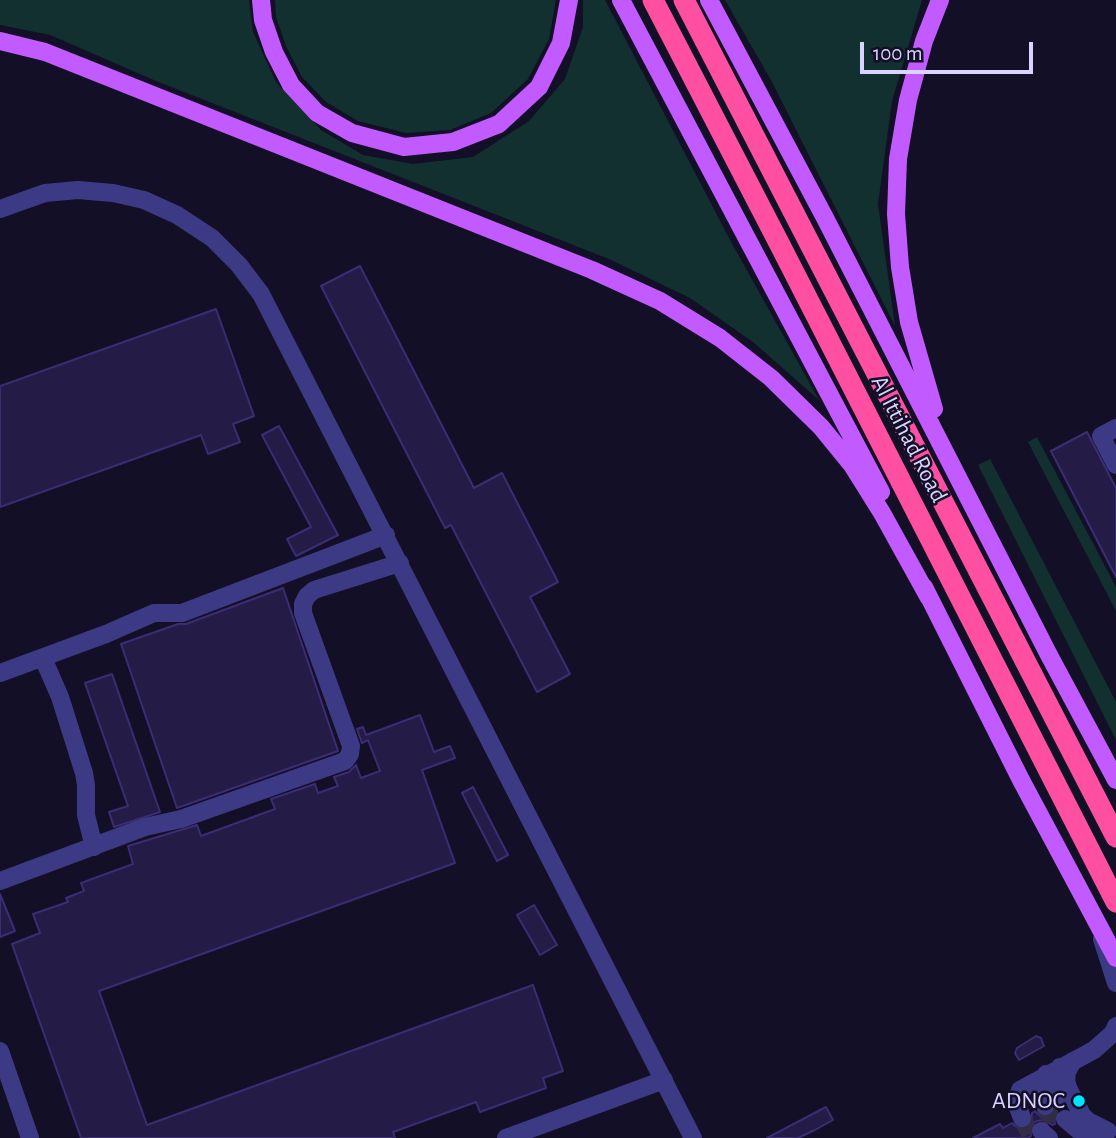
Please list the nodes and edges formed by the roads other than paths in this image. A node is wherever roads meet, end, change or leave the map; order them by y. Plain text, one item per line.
1 (261, 0) edge
2 (569, 0) edge
3 (621, 0) edge
4 (653, 0) edge
5 (684, 0) edge
6 (709, 0) edge
7 (940, 0) edge
8 (0, 41) edge
9 (0, 209) edge
10 (1116, 428) edge
11 (1116, 465) edge
12 (982, 522) junction
13 (386, 535) junction
14 (400, 563) junction
15 (309, 564) junction
16 (314, 590) junction
17 (929, 598) junction
18 (43, 658) junction
19 (0, 673) edge
20 (1116, 780) edge
21 (1116, 837) edge
22 (94, 847) junction
23 (0, 881) edge
24 (1116, 902) edge
25 (1100, 929) junction
26 (1116, 958) edge
27 (1116, 983) edge
28 (1116, 1026) edge
29 (0, 1051) edge
30 (1053, 1071) junction
31 (664, 1080) junction
32 (1045, 1131) edge
33 (1097, 1134) edge
34 (30, 1138) edge
35 (506, 1138) edge
36 (693, 1138) edge

1 - 2 main road
3 - 17 main road
4 - 24 highway, Al Ittihad Road
5 - 21 highway, Al Ittihad Road
6 - 12 main road
7 - 12 main road
8 - 17 main road
9 - 13 street
10 - 11 street
12 - 20 main road
13 - 14 street
13 - 15 street
14 - 16 street
14 - 31 street
15 - 16 street
15 - 18 street
16 - 22 street
17 - 25 main road
18 - 19 street
18 - 22 street
22 - 23 street
25 - 26 main road
25 - 27 street
28 - 30 street
29 - 34 street
30 - 30 street
30 - 33 street
31 - 35 street
31 - 36 street
32 - 33 street

